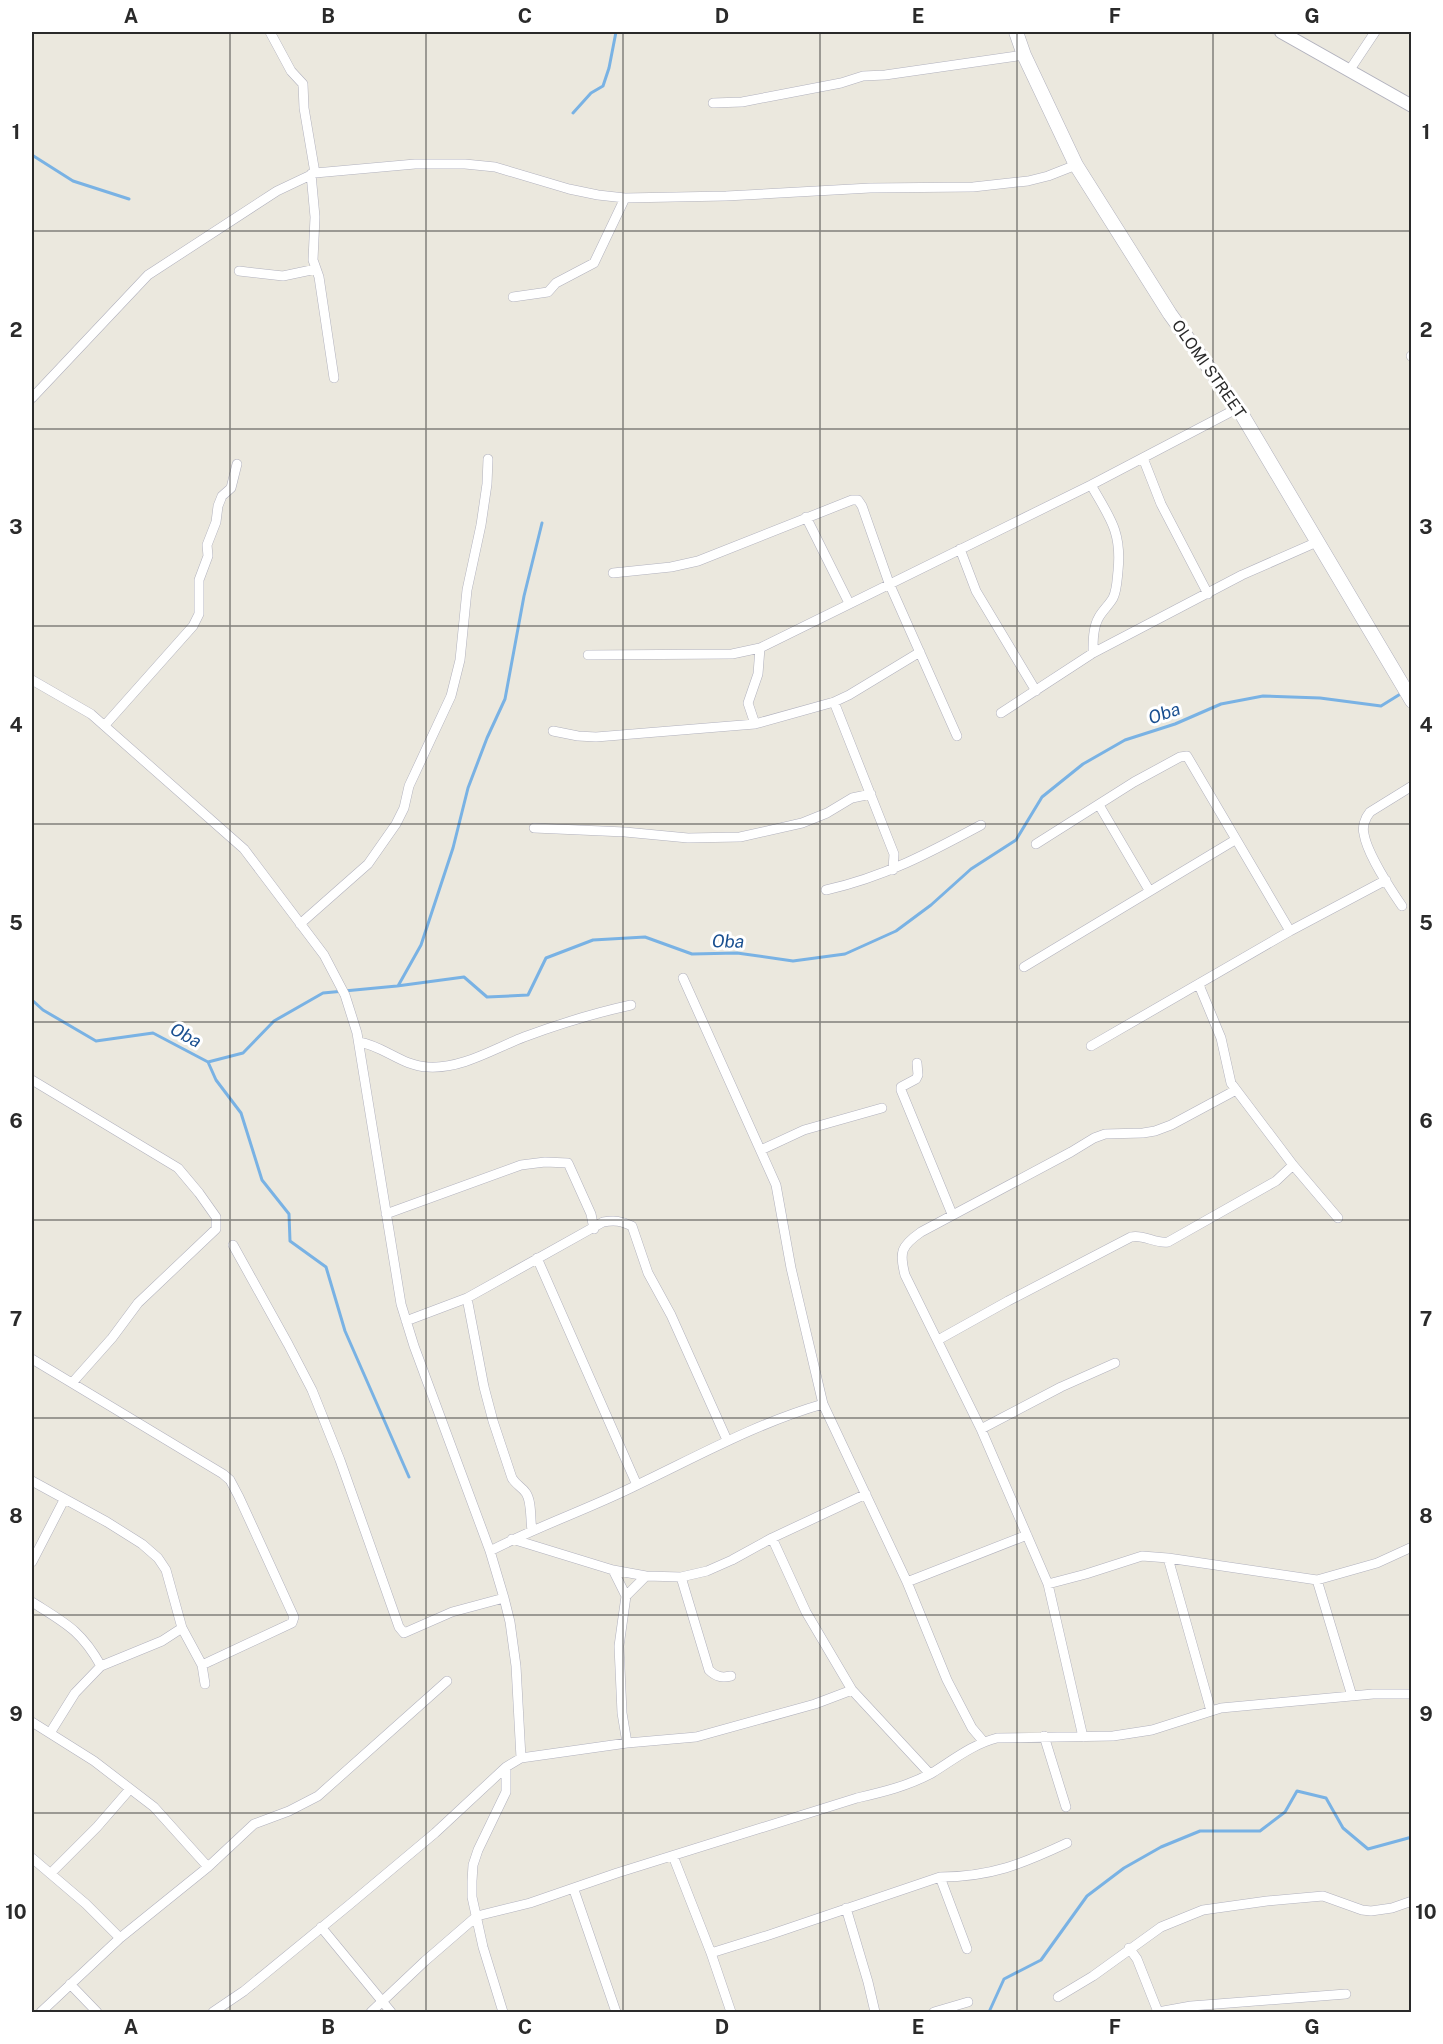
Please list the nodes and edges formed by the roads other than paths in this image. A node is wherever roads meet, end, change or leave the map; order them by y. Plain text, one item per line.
1 (270, 32) edge
2 (1016, 32) edge
3 (1281, 32) edge
4 (1375, 32) edge
5 (1024, 55) junction
6 (1348, 71) junction
7 (713, 103) dead end
8 (1412, 106) edge
9 (1077, 165) junction
10 (313, 173) junction
11 (625, 198) junction
12 (316, 269) junction
13 (239, 271) dead end
14 (513, 297) dead end
15 (334, 378) dead end
16 (32, 398) edge
17 (1238, 408) junction
18 (1143, 458) junction
19 (489, 459) dead end
20 (237, 464) dead end
21 (1091, 486) junction
22 (806, 517) junction
23 (1317, 542) junction
24 (960, 549) junction
25 (614, 573) dead end
26 (889, 583) junction
27 (1208, 594) junction
28 (849, 603) junction
29 (760, 648) junction
30 (920, 652) junction
31 (1093, 653) junction
32 (588, 655) dead end
33 (32, 680) edge
34 (1036, 691) junction
35 (1412, 701) edge
36 (834, 702) junction
37 (1001, 713) dead end
38 (755, 724) junction
39 (105, 725) junction
40 (553, 731) dead end
41 (957, 736) dead end
42 (1412, 786) edge
43 (871, 794) junction
44 (1099, 805) junction
45 (981, 825) dead end
46 (534, 828) dead end
47 (1235, 840) junction
48 (1036, 844) dead end
49 (893, 870) junction
50 (1386, 880) junction
51 (826, 890) dead end
52 (1149, 890) junction
53 (1401, 906) dead end
54 (300, 924) junction
55 (1290, 931) junction
56 (1024, 968) dead end
57 (683, 978) dead end
58 (1199, 986) junction
59 (631, 1005) dead end
60 (359, 1042) junction
61 (1091, 1046) dead end
62 (916, 1063) dead end
63 (32, 1080) edge
64 (1236, 1090) junction
65 (882, 1108) dead end
66 (761, 1150) junction
67 (1293, 1165) junction
68 (386, 1214) junction
69 (952, 1214) junction
70 (1338, 1218) dead end
71 (594, 1229) junction
72 (233, 1245) dead end
73 (537, 1258) junction
74 (467, 1298) junction
75 (406, 1321) junction
76 (938, 1340) junction
77 (32, 1359) edge
78 (1115, 1363) dead end
79 (72, 1383) junction
80 (823, 1404) junction
81 (981, 1429) junction
82 (727, 1440) junction
83 (32, 1481) edge
84 (637, 1485) junction
85 (866, 1494) junction
86 (64, 1500) junction
87 (532, 1530) junction
88 (1027, 1535) junction
89 (772, 1538) junction
90 (512, 1539) junction
91 (1411, 1549) edge
92 (490, 1551) junction
93 (1168, 1558) junction
94 (32, 1562) edge
95 (613, 1570) junction
96 (646, 1576) junction
97 (681, 1577) junction
98 (1317, 1580) junction
99 (907, 1582) junction
100 (1048, 1584) junction
101 (626, 1596) junction
102 (504, 1598) junction
103 (32, 1602) edge
104 (182, 1628) junction
105 (202, 1665) junction
106 (101, 1666) junction
107 (731, 1676) dead end
108 (447, 1681) dead end
109 (205, 1684) dead end
110 (852, 1690) junction
111 (1412, 1694) edge
112 (1352, 1696) junction
113 (1211, 1711) junction
114 (32, 1722) edge
115 (50, 1733) junction
116 (1044, 1736) junction
117 (1083, 1737) junction
118 (982, 1741) junction
119 (627, 1743) junction
120 (521, 1758) junction
121 (506, 1767) junction
122 (930, 1774) junction
123 (130, 1789) junction
124 (1066, 1807) dead end
125 (1067, 1842) dead end
126 (672, 1856) junction
127 (35, 1862) edge
128 (208, 1867) junction
129 (32, 1873) edge
130 (51, 1873) junction
131 (940, 1877) junction
132 (574, 1890) junction
133 (1412, 1901) edge
134 (846, 1908) junction
135 (477, 1916) junction
136 (321, 1927) junction
137 (120, 1938) junction
138 (1129, 1948) junction
139 (967, 1949) dead end
140 (711, 1953) junction
141 (70, 1984) junction
142 (1346, 1994) dead end
143 (1058, 1997) dead end
144 (968, 2002) dead end
145 (382, 2003) junction
146 (1158, 2012) edge
147 (41, 2013) edge
148 (97, 2013) edge
149 (213, 2013) edge
150 (371, 2013) edge
151 (391, 2013) edge
152 (503, 2013) edge
153 (616, 2013) edge
154 (731, 2013) edge
155 (875, 2013) edge
156 (934, 2013) edge

1 - 10 street
2 - 5 main road, OLOMI STREET
3 - 6 street
4 - 6 street
5 - 7 street
5 - 9 main road, OLOMI STREET
6 - 8 street
9 - 11 street
9 - 17 main road, OLOMI STREET
10 - 11 street
10 - 12 street
10 - 16 street
11 - 14 street
12 - 13 street
12 - 15 street
17 - 18 street
17 - 23 main road, OLOMI STREET
18 - 21 street
18 - 27 street
19 - 54 street
20 - 39 street
21 - 24 street
21 - 31 street
22 - 25 street
22 - 26 street
22 - 28 street
23 - 27 street
23 - 35 main road, OLOMI STREET
24 - 26 street
24 - 34 street
26 - 28 street
26 - 30 street
27 - 31 street
28 - 29 street
29 - 32 street
29 - 38 street
30 - 36 street
30 - 41 street
31 - 34 street
33 - 39 street
34 - 37 street
36 - 38 street
36 - 43 street
38 - 40 street
39 - 54 street
42 - 50 street
43 - 46 street
43 - 49 street
44 - 47 street
44 - 48 street
44 - 52 street
45 - 49 street
47 - 52 street
47 - 55 street
49 - 51 street
50 - 53 street
50 - 55 street
52 - 56 street
54 - 60 street
55 - 58 street
57 - 66 street
58 - 61 street
58 - 64 street
59 - 60 street
60 - 68 street
62 - 69 street
63 - 79 street
64 - 67 street
64 - 69 street
65 - 66 street
66 - 80 street
67 - 70 street
67 - 76 street
68 - 71 street
68 - 75 street
69 - 76 street
71 - 73 street
71 - 82 street
72 - 102 street
73 - 74 street
73 - 84 street
74 - 75 street
74 - 87 street
75 - 92 street
76 - 81 street
77 - 79 street
78 - 81 street
79 - 105 street
80 - 82 street
80 - 85 street
81 - 88 street
82 - 84 street
83 - 86 street
84 - 87 street
85 - 89 street
85 - 99 street
86 - 94 street
86 - 104 street
87 - 90 street
88 - 99 street
88 - 100 street
89 - 97 street
89 - 110 street
90 - 92 street
90 - 95 street
91 - 98 street
92 - 102 street
93 - 98 street
93 - 100 street
93 - 113 street
95 - 96 street
95 - 101 street
96 - 97 street
96 - 101 street
97 - 107 street
98 - 112 street
99 - 118 street
100 - 117 street
101 - 119 street
102 - 120 street
103 - 106 street
104 - 105 street
104 - 106 street
105 - 109 street
106 - 115 street
108 - 128 street
110 - 119 street
110 - 122 street
111 - 112 street
112 - 113 street
113 - 117 street
114 - 115 street
115 - 123 street
116 - 117 street
116 - 118 street
116 - 124 street
118 - 122 street
119 - 120 street
120 - 121 street
121 - 135 street
121 - 136 street
122 - 126 street
123 - 128 street
123 - 130 street
125 - 131 street
126 - 132 street
126 - 140 street
127 - 129 street
127 - 130 street
128 - 137 street
130 - 137 street
131 - 134 street
131 - 139 street
132 - 135 street
132 - 153 street
133 - 138 street
134 - 140 street
134 - 155 street
135 - 145 street
135 - 152 street
136 - 145 street
136 - 149 street
137 - 141 street
138 - 143 street
138 - 146 street
140 - 154 street
141 - 147 street
141 - 148 street
142 - 146 street
144 - 156 street
145 - 150 street
145 - 151 street

